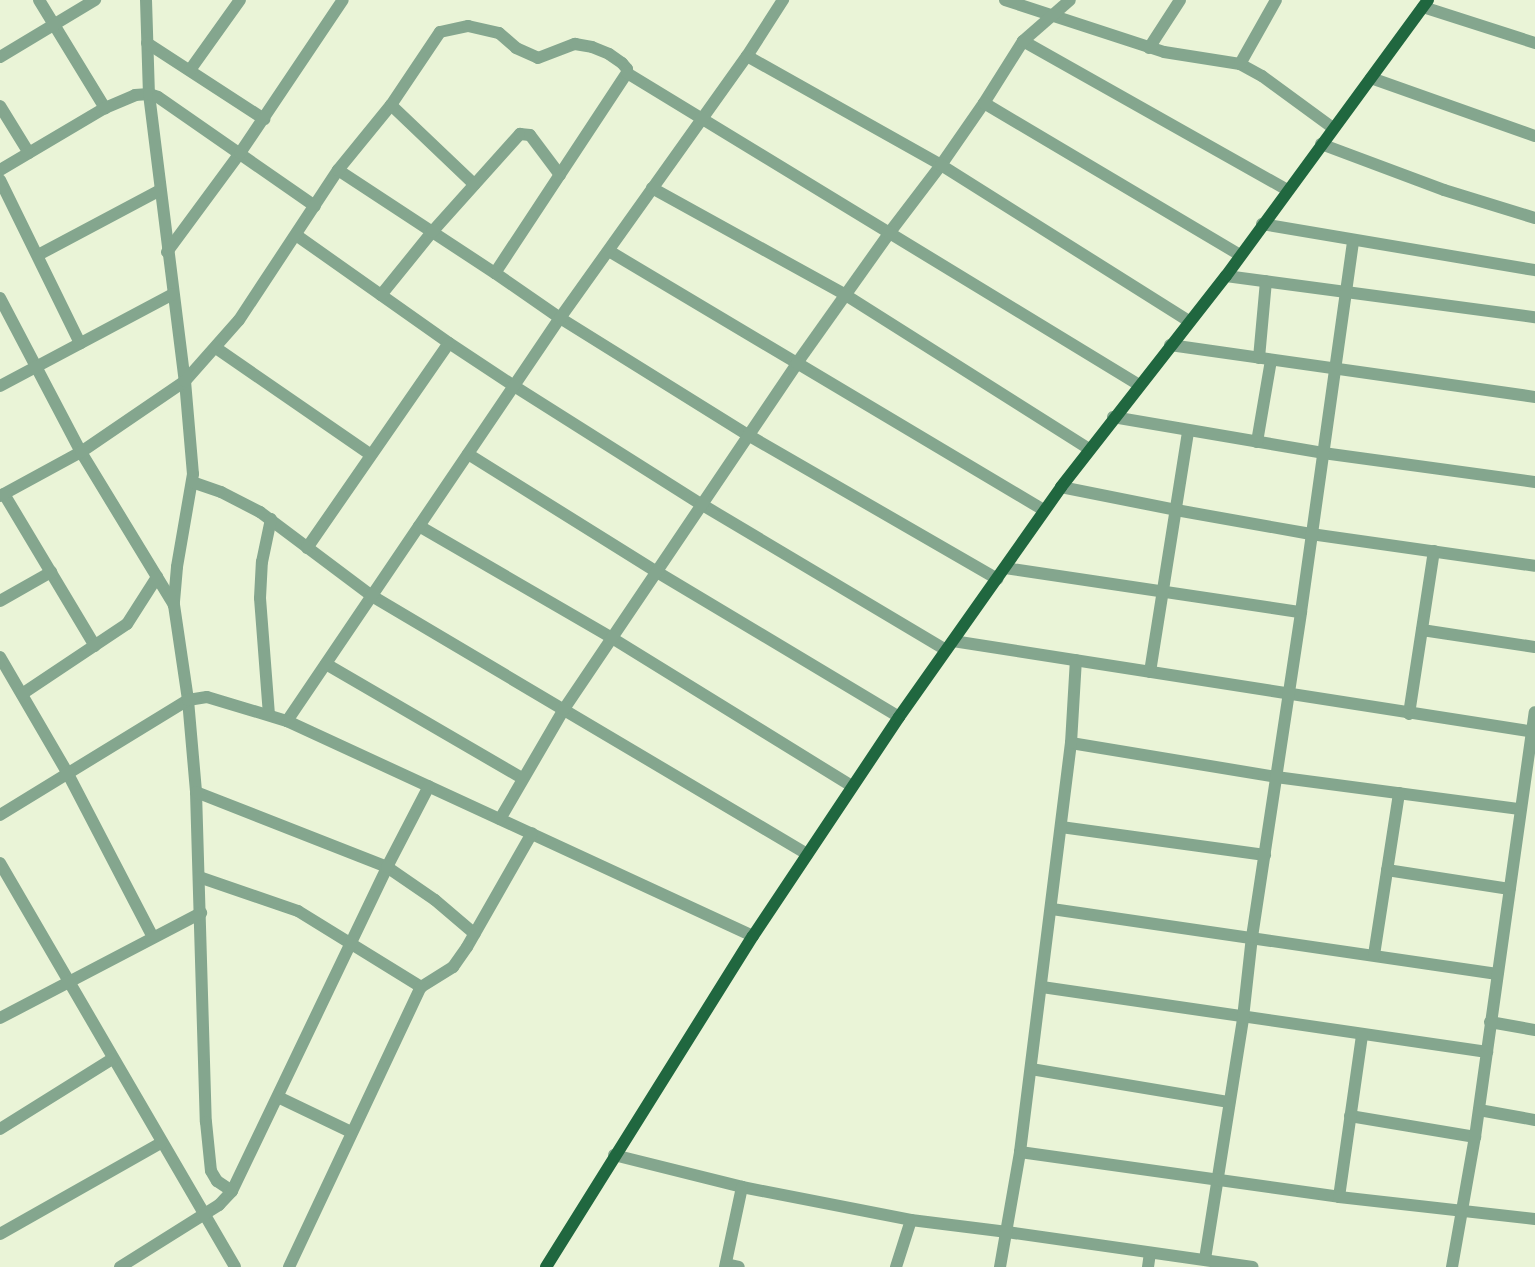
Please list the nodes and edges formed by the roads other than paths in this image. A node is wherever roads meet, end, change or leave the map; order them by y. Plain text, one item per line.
1 (40, 0) edge
2 (95, 0) edge
3 (146, 0) edge
4 (240, 0) edge
5 (343, 0) edge
6 (783, 0) edge
7 (1005, 0) edge
8 (1070, 0) edge
9 (1180, 0) edge
10 (1276, 0) edge
11 (1425, 3) edge
12 (1050, 15) junction
13 (54, 24) junction
14 (1023, 41) junction
15 (147, 42) junction
16 (1535, 43) edge
17 (1149, 48) junction
18 (747, 56) junction
19 (0, 57) edge
20 (1240, 64) junction
21 (190, 70) junction
22 (627, 73) junction
23 (1371, 78) junction
24 (148, 94) junction
25 (984, 103) junction
26 (391, 105) junction
27 (0, 106) edge
28 (105, 108) junction
29 (702, 118) junction
30 (264, 119) junction
31 (1333, 128) junction
32 (1535, 136) edge
33 (1321, 144) junction
34 (29, 153) junction
35 (240, 153) junction
36 (941, 166) junction
37 (0, 170) edge
38 (338, 170) junction
39 (560, 175) junction
40 (0, 180) edge
41 (474, 184) junction
42 (652, 188) junction
43 (160, 190) junction
44 (1287, 190) junction
45 (315, 206) junction
46 (1535, 218) edge
47 (1262, 224) junction
48 (432, 232) junction
49 (890, 232) junction
50 (296, 235) junction
51 (1353, 241) junction
52 (609, 251) junction
53 (167, 252) junction
54 (38, 254) junction
55 (1240, 255) junction
56 (1535, 270) edge
57 (496, 273) junction
58 (1226, 276) junction
59 (1266, 281) junction
60 (1346, 293) junction
61 (173, 294) junction
62 (844, 294) junction
63 (381, 295) junction
64 (0, 298) edge
65 (1535, 317) edge
66 (560, 318) junction
67 (1189, 321) junction
68 (80, 343) junction
69 (449, 344) junction
70 (1170, 345) junction
71 (216, 348) junction
72 (1265, 359) junction
73 (797, 363) junction
74 (36, 366) junction
75 (1335, 370) junction
76 (185, 381) junction
77 (0, 386) edge
78 (514, 386) junction
79 (1139, 386) junction
80 (1535, 397) edge
81 (1113, 417) junction
82 (1188, 431) junction
83 (748, 435) junction
84 (1257, 442) junction
85 (1089, 449) junction
86 (81, 452) junction
87 (1323, 453) junction
88 (468, 454) junction
89 (371, 456) junction
90 (192, 482) junction
91 (1535, 482) edge
92 (1061, 487) junction
93 (2, 495) edge
94 (701, 504) junction
95 (1044, 510) junction
96 (1176, 510) junction
97 (271, 519) junction
98 (419, 526) junction
99 (1311, 534) junction
100 (307, 548) junction
101 (1434, 551) junction
102 (1535, 566) edge
103 (1006, 568) junction
104 (51, 572) junction
105 (657, 572) junction
106 (157, 576) junction
107 (997, 579) junction
108 (1164, 592) junction
109 (372, 596) junction
110 (0, 601) edge
111 (174, 605) junction
112 (1301, 612) junction
113 (1422, 630) junction
114 (612, 638) junction
115 (95, 646) junction
116 (950, 646) junction
117 (1535, 648) edge
118 (0, 657) edge
119 (1076, 660) junction
120 (326, 664) junction
121 (1150, 672) junction
122 (22, 694) junction
123 (1289, 695) junction
124 (188, 700) junction
125 (564, 709) junction
126 (1535, 712) edge
127 (1409, 714) junction
128 (269, 715) junction
129 (899, 717) junction
130 (287, 721) junction
131 (1533, 732) edge
132 (1071, 743) junction
133 (68, 774) junction
134 (1276, 777) junction
135 (522, 778) junction
136 (429, 786) junction
137 (852, 786) junction
138 (196, 792) junction
139 (1399, 793) junction
140 (1520, 809) junction
141 (0, 815) edge
142 (500, 819) junction
143 (1061, 827) junction
144 (532, 833) junction
145 (807, 854) junction
146 (1265, 855) junction
147 (0, 864) edge
148 (387, 867) junction
149 (1387, 870) junction
150 (199, 877) junction
151 (1510, 888) junction
152 (1052, 909) junction
153 (201, 913) junction
154 (475, 934) junction
155 (753, 936) junction
156 (154, 937) junction
157 (1252, 937) junction
158 (351, 943) junction
159 (1374, 955) junction
160 (1497, 974) junction
161 (69, 982) junction
162 (421, 987) junction
163 (1042, 987) junction
164 (0, 1018) edge
165 (1243, 1018) junction
166 (1490, 1022) junction
167 (1535, 1030) edge
168 (1362, 1034) junction
169 (1487, 1052) junction
170 (112, 1059) junction
171 (1030, 1069) junction
172 (278, 1097) junction
173 (1229, 1102) junction
174 (1479, 1110) junction
175 (1350, 1116) junction
176 (1535, 1120) edge
177 (0, 1129) edge
178 (351, 1132) junction
179 (1475, 1137) junction
180 (161, 1143) junction
181 (1020, 1152) junction
182 (614, 1155) junction
183 (1217, 1181) junction
184 (742, 1187) junction
185 (232, 1191) junction
186 (1339, 1198) junction
187 (1461, 1211) junction
188 (202, 1215) junction
189 (1535, 1219) edge
190 (911, 1220) junction
191 (1007, 1232) junction
192 (0, 1234) edge
193 (1150, 1253) junction
194 (1205, 1259) junction
195 (725, 1265) edge
196 (120, 1267) edge
197 (234, 1267) edge
198 (288, 1267) edge
199 (546, 1267) edge
200 (739, 1267) edge
201 (896, 1267) edge
202 (1000, 1267) edge
203 (1148, 1267) edge
204 (1253, 1267) edge
205 (1452, 1267) edge

1 - 13 street
2 - 13 street
3 - 15 street
4 - 21 street
5 - 30 street
6 - 18 street
7 - 12 street
8 - 12 street
9 - 17 street
10 - 20 street
11 - 16 street
11 - 23 main road
12 - 14 street
12 - 17 street
13 - 19 street
13 - 28 street
14 - 25 street
14 - 44 street
15 - 21 street
15 - 24 street
17 - 20 street
18 - 29 street
18 - 36 street
20 - 31 street
21 - 30 street
22 - 26 street
22 - 29 street
22 - 39 street
23 - 31 main road
23 - 32 street
24 - 28 street
24 - 35 street
24 - 43 street
25 - 36 street
25 - 55 street
26 - 38 street
26 - 41 street
27 - 34 street
28 - 34 street
29 - 42 street
29 - 49 street
30 - 35 street
31 - 33 main road
33 - 44 main road
33 - 46 street
34 - 37 street
35 - 45 street
35 - 53 street
36 - 49 street
36 - 67 street
38 - 45 street
38 - 48 street
39 - 41 street
39 - 57 street
40 - 54 street
41 - 48 street
42 - 52 street
42 - 62 street
43 - 53 street
43 - 54 street
44 - 47 main road
45 - 50 street
47 - 51 street
47 - 55 main road
48 - 57 street
48 - 63 street
49 - 62 street
49 - 79 street
50 - 63 street
50 - 71 street
51 - 56 street
51 - 60 street
52 - 66 street
52 - 73 street
53 - 61 street
54 - 68 street
55 - 58 main road
57 - 66 street
58 - 59 street
58 - 67 main road
59 - 60 street
59 - 72 street
60 - 65 street
60 - 75 street
61 - 68 street
61 - 76 street
62 - 73 street
62 - 85 street
63 - 69 street
64 - 74 street
66 - 78 street
66 - 83 street
67 - 70 main road
68 - 74 street
69 - 78 street
69 - 89 street
70 - 72 street
70 - 79 main road
71 - 76 street
71 - 89 street
72 - 75 street
72 - 84 street
73 - 83 street
73 - 95 street
74 - 77 street
74 - 86 street
75 - 80 street
75 - 87 street
76 - 86 street
76 - 90 street
78 - 88 street
78 - 94 street
79 - 81 main road
81 - 82 street
81 - 85 main road
82 - 84 street
82 - 96 street
83 - 94 street
83 - 107 street
84 - 87 street
85 - 92 main road
86 - 93 street
86 - 106 street
87 - 91 street
87 - 99 street
88 - 98 street
88 - 105 street
89 - 100 street
90 - 97 street
90 - 111 street
92 - 95 main road
92 - 96 street
93 - 104 street
94 - 105 street
94 - 116 street
95 - 103 main road
96 - 99 street
96 - 108 street
97 - 100 street
97 - 128 street
98 - 109 street
98 - 114 street
99 - 101 street
99 - 112 street
100 - 109 street
101 - 102 street
101 - 113 street
103 - 107 main road
103 - 108 street
104 - 110 street
104 - 115 street
105 - 114 street
105 - 129 street
106 - 111 street
106 - 115 street
107 - 116 main road
108 - 112 street
108 - 121 street
109 - 120 street
109 - 125 street
111 - 124 street
112 - 123 street
113 - 117 street
113 - 127 street
114 - 125 street
114 - 137 street
115 - 122 street
116 - 119 street
116 - 129 main road
118 - 122 street
119 - 121 street
119 - 132 street
120 - 130 street
120 - 135 street
121 - 123 street
122 - 133 street
123 - 127 street
123 - 134 street
124 - 128 street
124 - 133 street
124 - 138 street
125 - 135 street
125 - 145 street
126 - 131 street
127 - 131 street
128 - 130 street
129 - 137 main road
130 - 136 street
131 - 140 street
132 - 134 street
132 - 143 street
133 - 141 street
133 - 156 street
134 - 139 street
134 - 146 street
135 - 142 street
136 - 142 street
136 - 148 street
137 - 145 main road
138 - 148 street
138 - 150 street
139 - 140 street
139 - 149 street
140 - 151 street
142 - 144 street
143 - 146 street
143 - 152 street
144 - 154 street
144 - 155 street
145 - 155 main road
146 - 157 street
147 - 161 street
148 - 154 street
148 - 158 street
149 - 151 street
149 - 159 street
150 - 153 street
150 - 158 street
151 - 160 street
152 - 157 street
152 - 163 street
153 - 156 street
153 - 185 street
154 - 162 street
155 - 182 main road
156 - 161 street
157 - 159 street
157 - 165 street
158 - 162 street
158 - 172 street
159 - 160 street
160 - 166 street
161 - 164 street
161 - 170 street
162 - 178 street
163 - 165 street
163 - 171 street
165 - 168 street
165 - 173 street
166 - 167 street
166 - 169 street
168 - 169 street
168 - 175 street
169 - 174 street
170 - 177 street
170 - 180 street
171 - 173 street
171 - 181 street
172 - 178 street
172 - 185 street
173 - 183 street
174 - 176 street
174 - 179 street
175 - 179 street
175 - 186 street
178 - 198 street
179 - 187 street
180 - 188 street
180 - 192 street
181 - 183 street
181 - 191 street
182 - 184 street
182 - 199 main road
183 - 186 street
183 - 194 street
184 - 190 street
184 - 195 street
185 - 188 street
186 - 187 street
187 - 189 street
187 - 205 street
188 - 196 street
188 - 197 street
190 - 191 street
190 - 201 street
191 - 193 street
191 - 202 street
193 - 194 street
193 - 203 street
194 - 204 street
195 - 200 street

